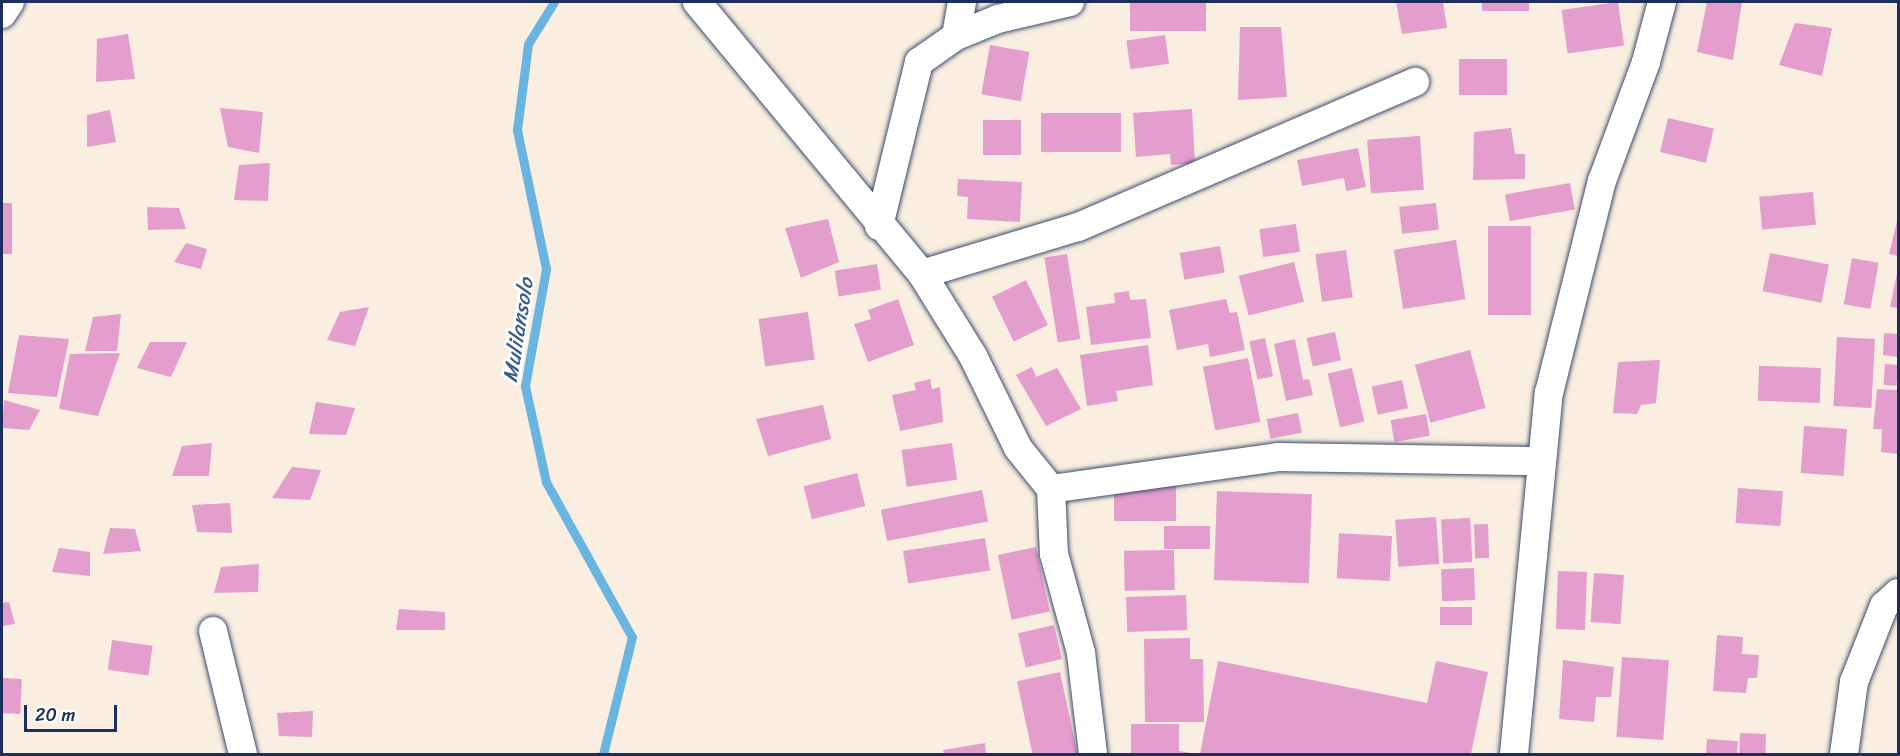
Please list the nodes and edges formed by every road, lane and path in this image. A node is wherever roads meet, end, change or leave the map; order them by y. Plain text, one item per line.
1 (10, 2) edge
2 (698, 2) edge
3 (962, 2) edge
4 (1070, 2) edge
5 (1662, 2) edge
6 (2, 14) edge
7 (956, 36) junction
8 (1415, 82) dead end
9 (879, 226) junction
10 (922, 274) junction
11 (1541, 461) junction
12 (1051, 489) junction
13 (1899, 593) edge
14 (213, 631) dead end
15 (243, 754) edge
16 (1093, 754) edge
17 (1514, 754) edge
18 (1844, 754) edge

1 - 6 street
2 - 9 street
3 - 7 street
4 - 7 street
5 - 11 street
7 - 9 street
8 - 10 street
9 - 10 street
10 - 12 street
11 - 12 street
11 - 17 street
12 - 16 street
13 - 18 street
14 - 15 street

